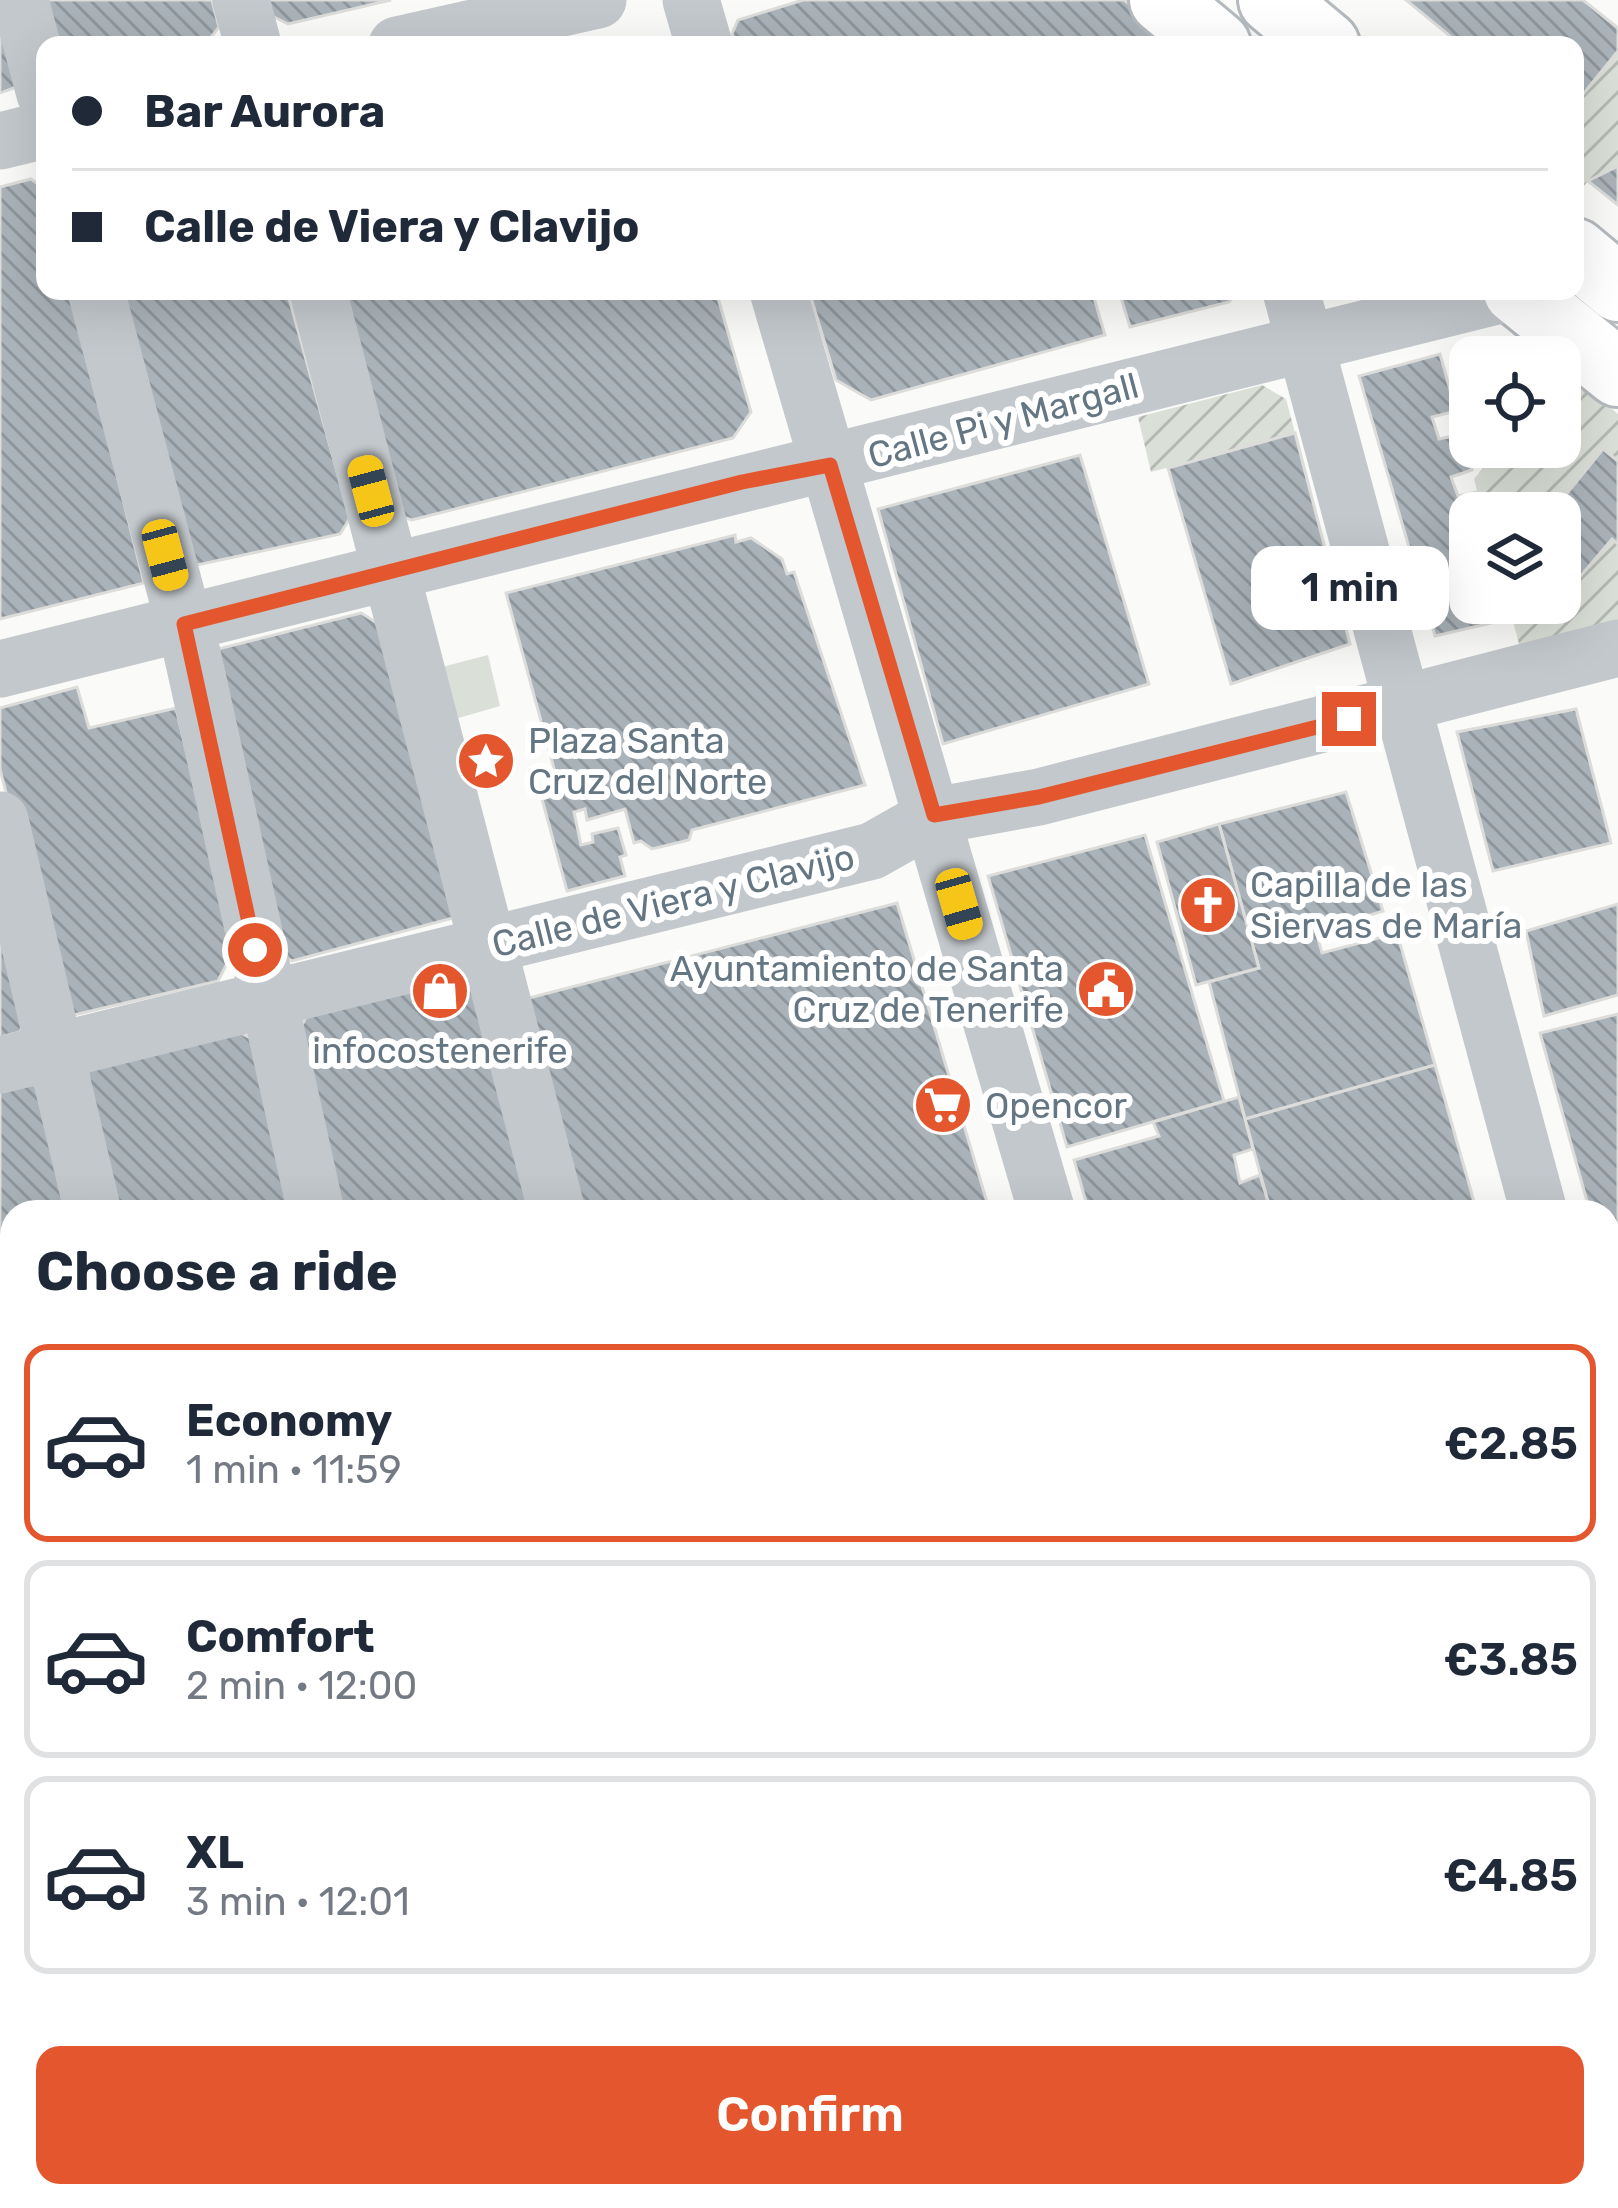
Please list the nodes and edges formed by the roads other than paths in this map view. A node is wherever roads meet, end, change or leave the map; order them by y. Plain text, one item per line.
1 (20, 0) edge
2 (242, 0) edge
3 (598, 0) edge
4 (691, 0) edge
5 (1163, 0) edge
6 (1272, 0) edge
7 (252, 36) edge
8 (437, 36) edge
9 (701, 36) edge
10 (1206, 36) edge
11 (1315, 36) edge
12 (36, 60) edge
13 (36, 132) edge
14 (0, 141) edge
15 (1584, 260) edge
16 (1618, 288) edge
17 (99, 300) edge
18 (320, 300) edge
19 (781, 300) edge
20 (1435, 300) edge
21 (1527, 300) edge
22 (1299, 315) edge
23 (1618, 373) edge
24 (830, 465) junction
25 (392, 571) junction
26 (184, 624) junction
27 (1618, 648) edge
28 (0, 669) edge
29 (1405, 704) junction
30 (934, 815) junction
31 (0, 820) edge
32 (488, 946) junction
33 (265, 996) junction
34 (26, 1058) edge
35 (88, 1200) edge
36 (313, 1200) edge
37 (554, 1200) edge
38 (1044, 1200) edge
39 (1535, 1200) edge

1 - 12 street
2 - 7 street
3 - 8 street
4 - 9 street
5 - 10 main road
6 - 11 main road
13 - 14 street
15 - 16 main road
17 - 26 street
18 - 25 street
19 - 24 street
20 - 22 street, Calle Pi y Margall
21 - 23 main road
22 - 24 street, Calle Pi y Margall
22 - 29 street
24 - 25 street, Calle Pi y Margall
24 - 30 street
25 - 26 street, Calle Pi y Margall
25 - 32 street
26 - 28 street, Calle Pi y Margall
26 - 33 street
27 - 29 street, Calle de Viera y Clavijo
29 - 30 street, Calle de Viera y Clavijo
29 - 39 street
30 - 32 street, Calle de Viera y Clavijo
30 - 38 street
31 - 34 street
32 - 33 street, Calle de Viera y Clavijo
32 - 37 street
33 - 34 street, Calle de Viera y Clavijo
33 - 36 street
34 - 35 street

